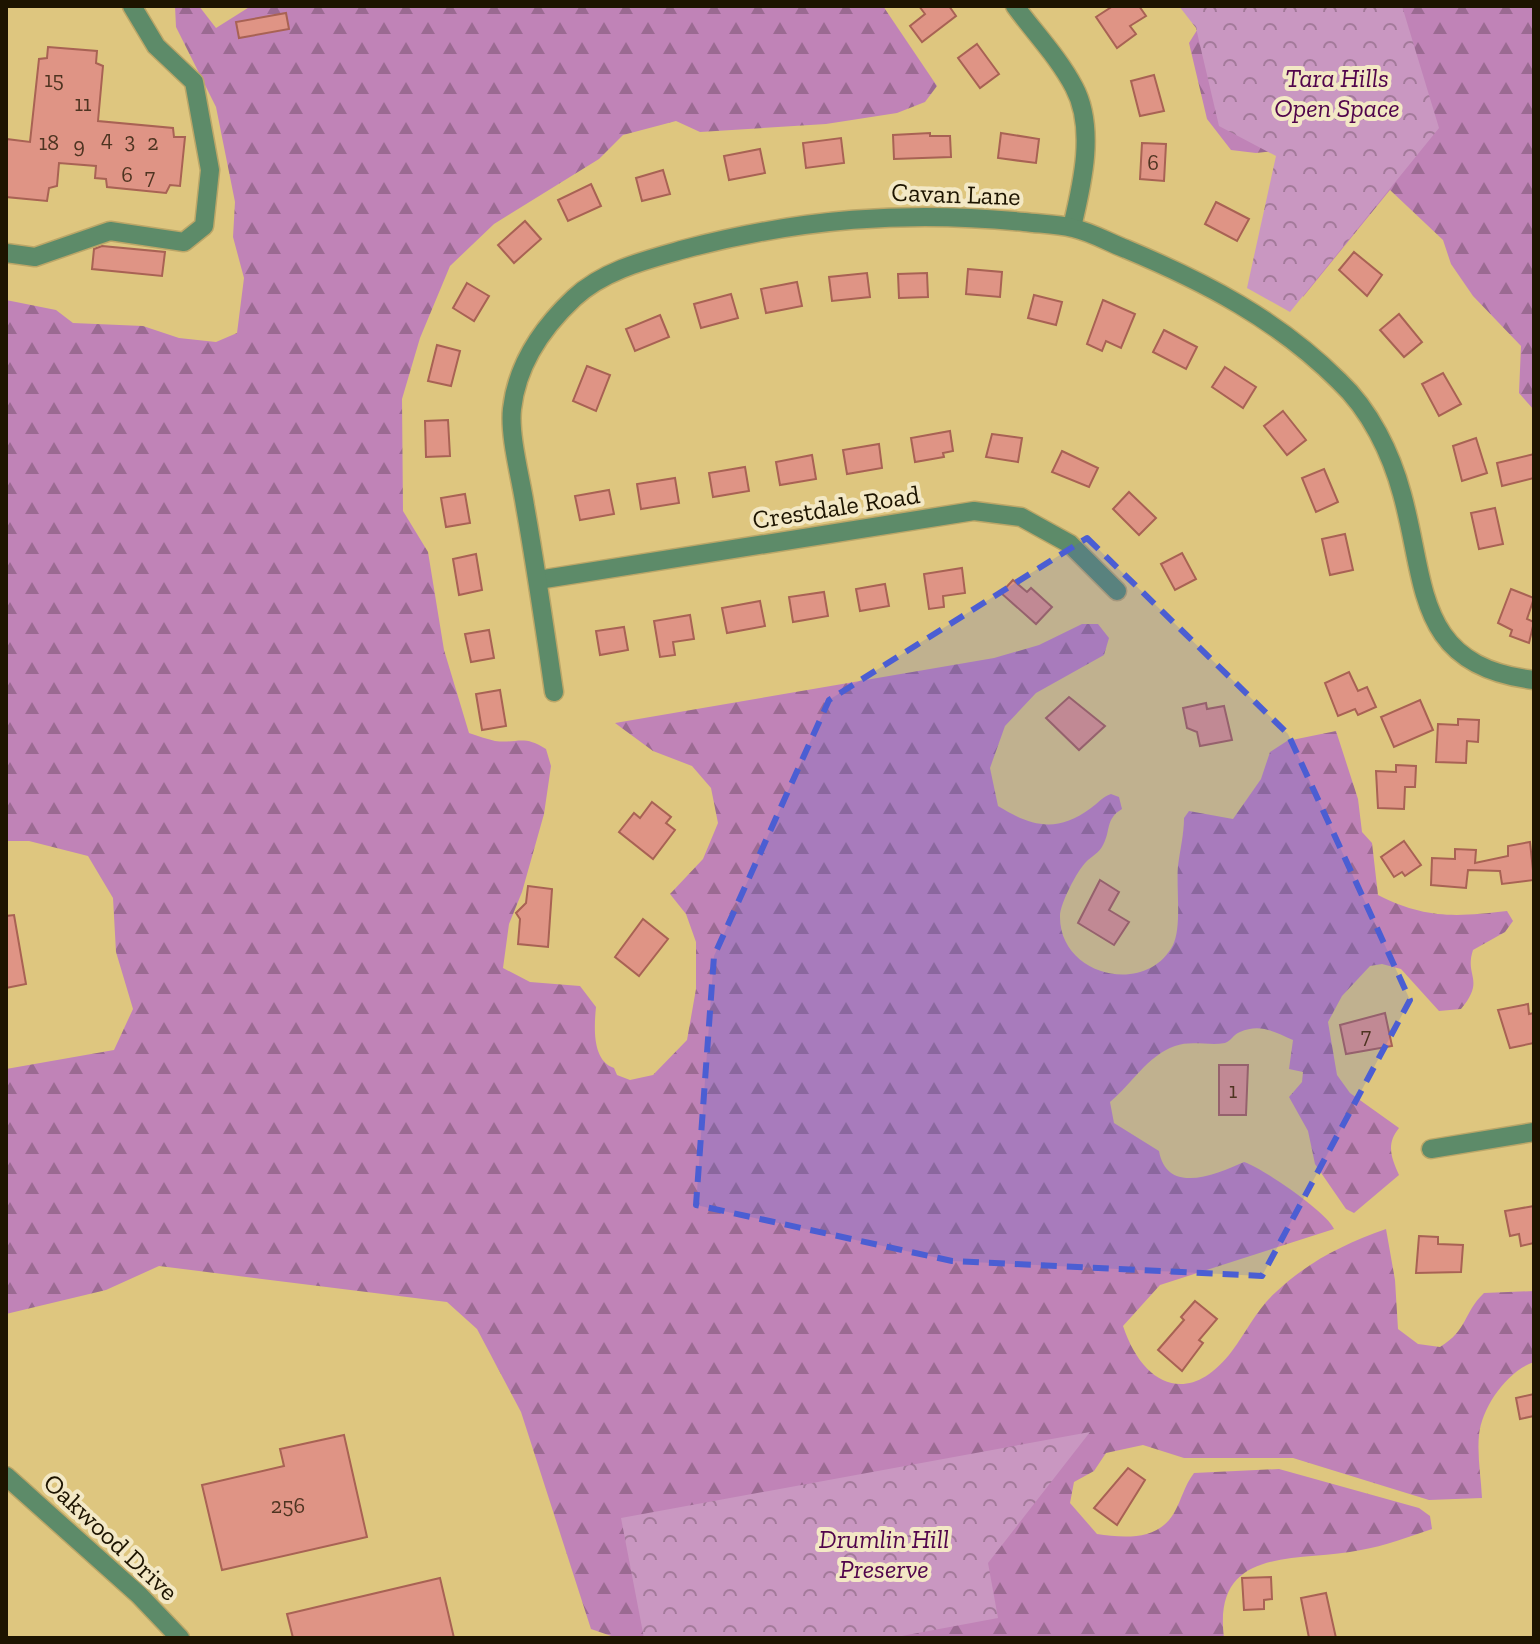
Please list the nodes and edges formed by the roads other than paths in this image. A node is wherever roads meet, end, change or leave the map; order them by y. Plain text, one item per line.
1 (132, 6) edge
2 (1015, 6) edge
3 (1072, 227) junction
4 (6, 253) edge
5 (538, 580) junction
6 (1117, 591) dead end
7 (1534, 680) edge
8 (554, 692) dead end
9 (1534, 1132) edge
10 (1431, 1149) dead end
11 (6, 1476) edge
12 (180, 1638) edge

1 - 4 street
2 - 3 street
3 - 5 street, Cavan Lane
3 - 7 street, Cavan Lane
5 - 6 street, Crestdale Road
5 - 8 street, Cavan Lane
9 - 10 street
11 - 12 street, Oakwood Drive

